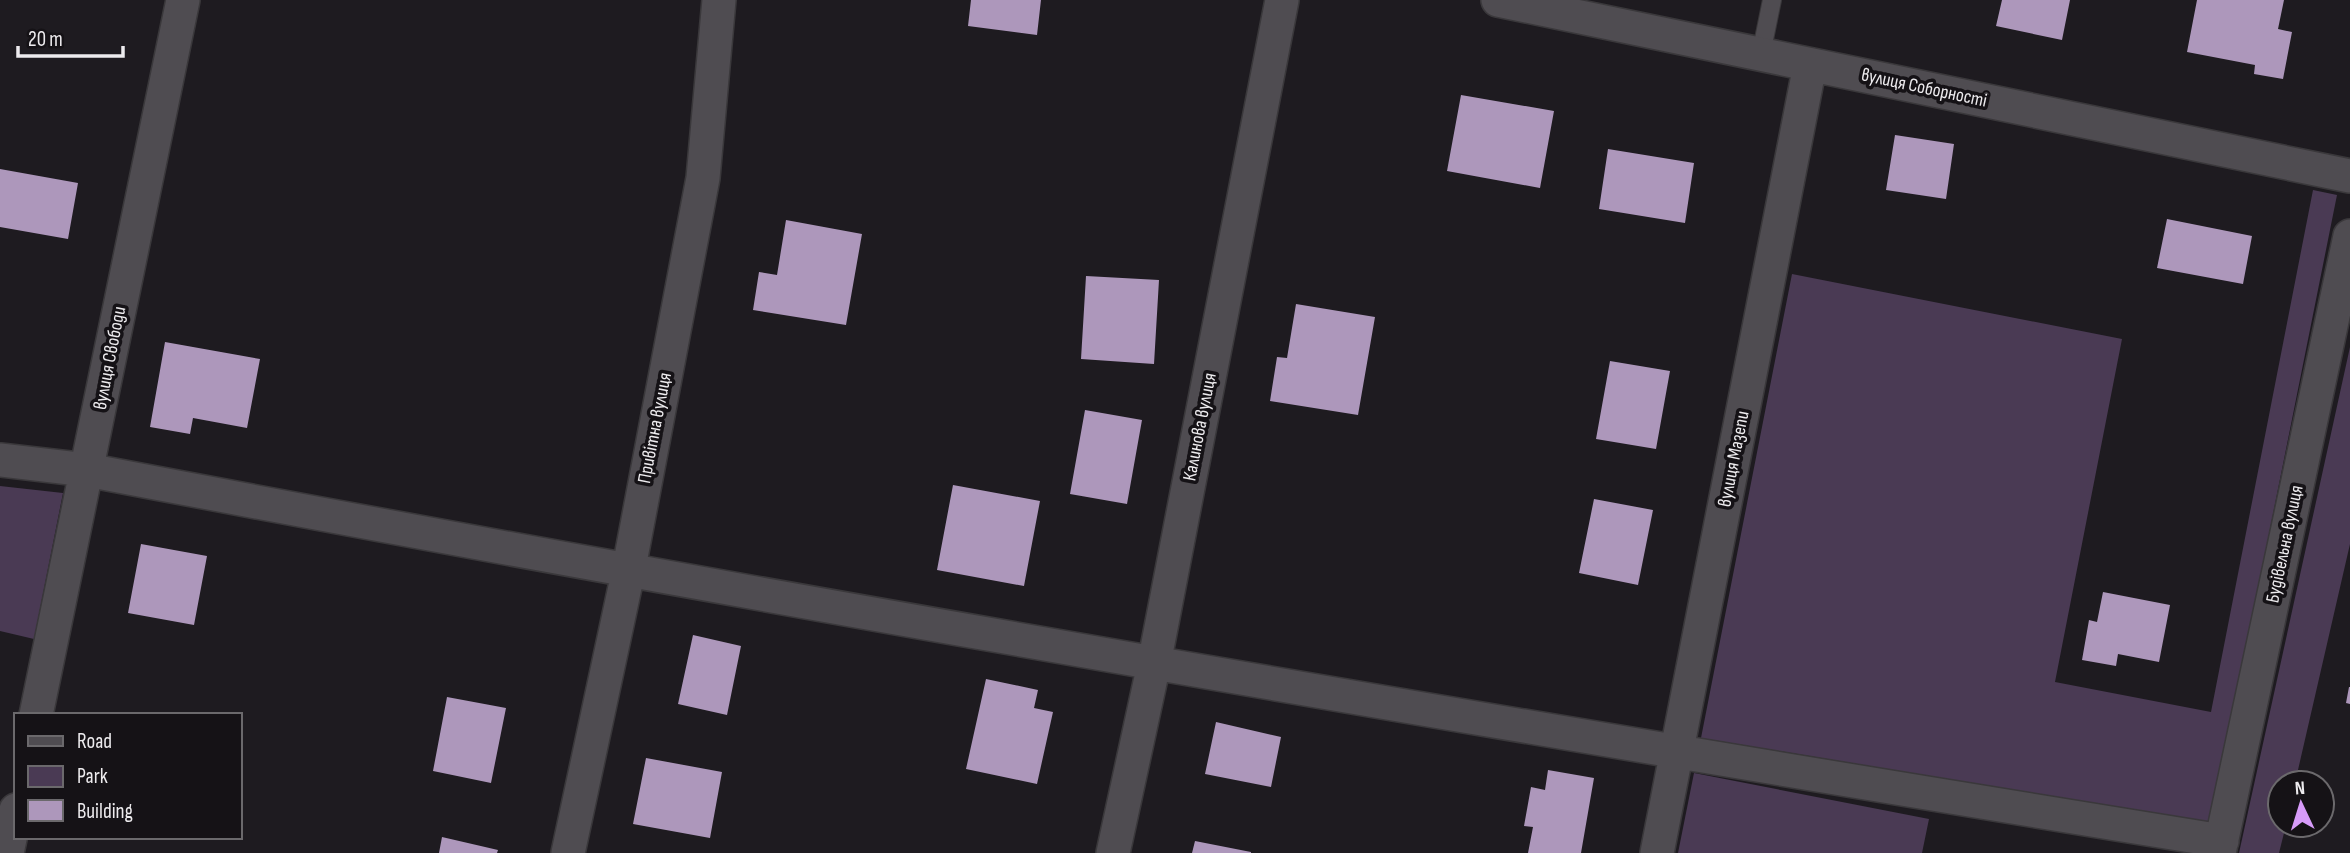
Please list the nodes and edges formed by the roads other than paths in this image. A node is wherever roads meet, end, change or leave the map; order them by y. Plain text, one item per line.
1 (183, 0) edge
2 (719, 0) edge
3 (1282, 0) edge
4 (1498, 0) edge
5 (1772, 0) edge
6 (1761, 54) junction
7 (1810, 65) junction
8 (2350, 176) edge
9 (2350, 236) edge
10 (2343, 301) edge
11 (0, 460) edge
12 (87, 470) junction
13 (628, 573) junction
14 (1154, 664) junction
15 (36, 713) edge
16 (1678, 753) junction
17 (14, 820) edge
18 (2221, 847) edge
19 (7, 853) edge
20 (568, 853) edge
21 (1114, 853) edge
22 (1657, 853) edge

1 - 12 street, вулиця Свободи
2 - 13 street, Привітна вулиця
3 - 14 street, Калинова вулиця
4 - 6 street, вулиця Соборності
5 - 6 lane
6 - 7 street, вулиця Соборності
7 - 8 street, вулиця Соборності
7 - 16 street, вулиця Мазепи
9 - 10 street, Будівельна вулиця
10 - 18 street, Будівельна вулиця
11 - 12 street
12 - 13 street
12 - 15 street, вулиця Свободи
13 - 14 street
13 - 20 street, Привітна вулиця
14 - 16 street
14 - 21 street, Калинова вулиця
16 - 18 street
16 - 22 street, вулиця Мазепи
17 - 19 street

